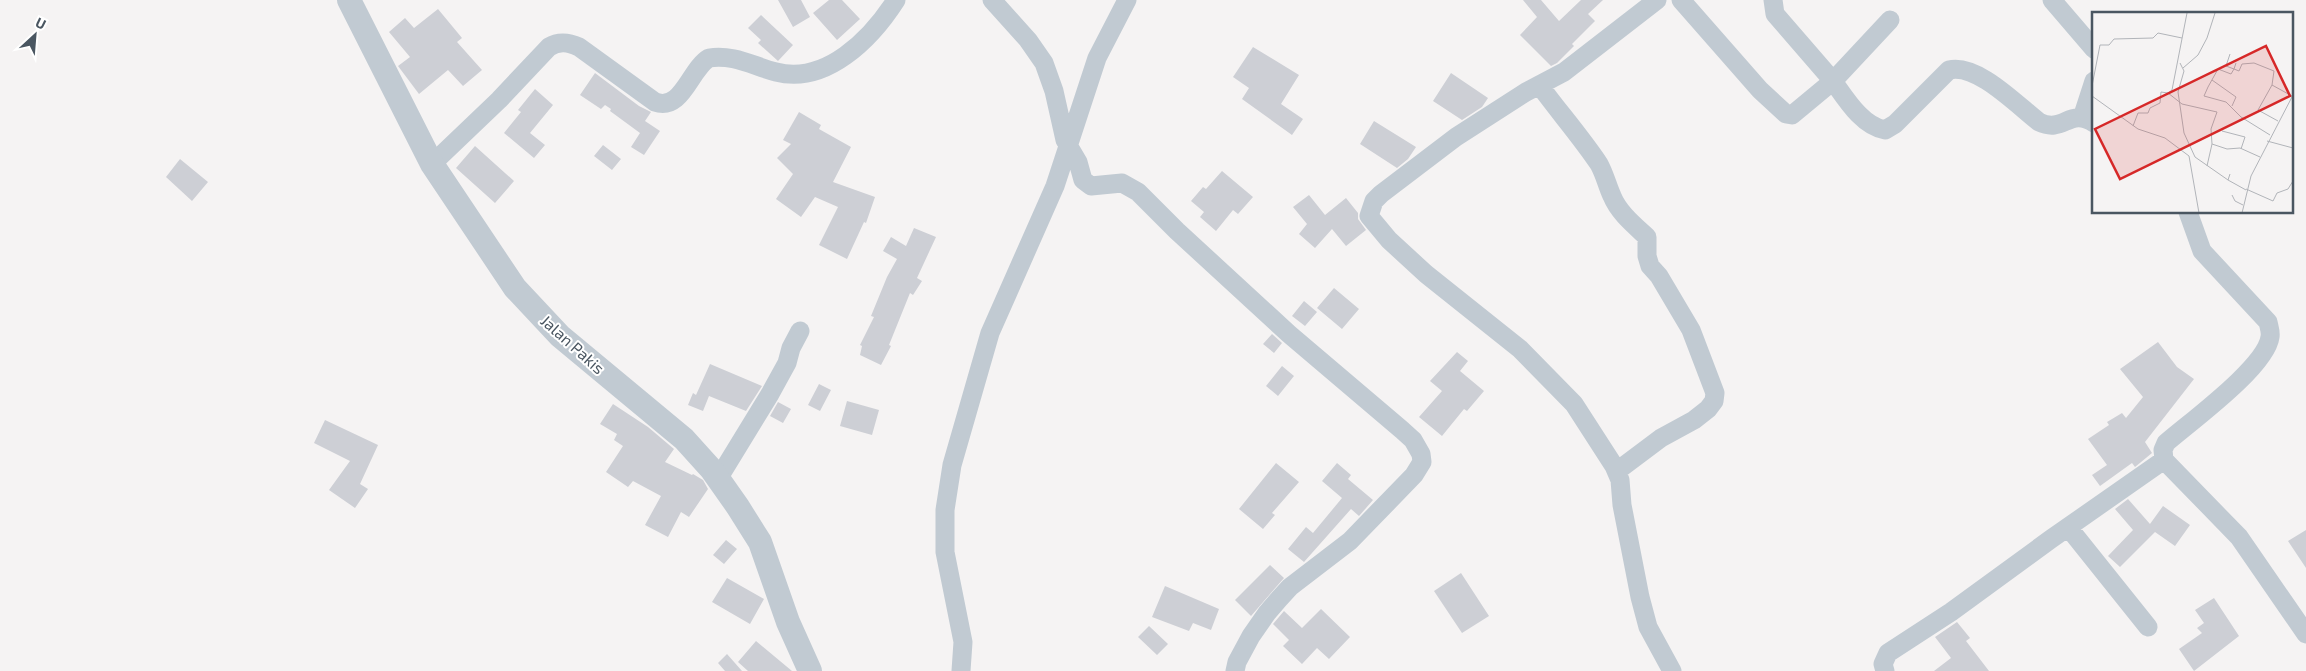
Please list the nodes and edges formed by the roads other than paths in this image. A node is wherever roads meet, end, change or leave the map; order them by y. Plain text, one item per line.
1 (349, 0) edge
2 (896, 0) edge
3 (992, 0) edge
4 (1127, 0) edge
5 (1657, 0) edge
6 (1681, 0) edge
7 (1773, 0) edge
8 (2052, 0) edge
9 (1890, 20) dead end
10 (2092, 46) edge
11 (1833, 81) junction
12 (1540, 86) junction
13 (2092, 94) edge
14 (2088, 120) edge
15 (1068, 145) junction
16 (432, 164) junction
17 (2189, 214) edge
18 (800, 331) dead end
19 (2164, 460) junction
20 (1617, 471) junction
21 (718, 479) junction
22 (2068, 527) junction
23 (2148, 627) dead end
24 (2306, 634) edge
25 (810, 671) edge
26 (961, 671) edge
27 (1235, 671) edge
28 (1672, 671) edge
29 (1885, 671) edge

1 - 16 street, Jalan Pakis
2 - 16 street
3 - 15 street
4 - 15 street
5 - 12 street
6 - 11 street
7 - 11 street
8 - 10 street
9 - 11 street
11 - 14 street
12 - 20 street
12 - 20 street
13 - 14 street
15 - 26 street
15 - 27 street
16 - 21 street, Jalan Pakis
17 - 19 street
18 - 21 street
19 - 22 street
19 - 24 street
20 - 28 street
21 - 25 street, Jalan Pakis
22 - 23 street
22 - 29 street

